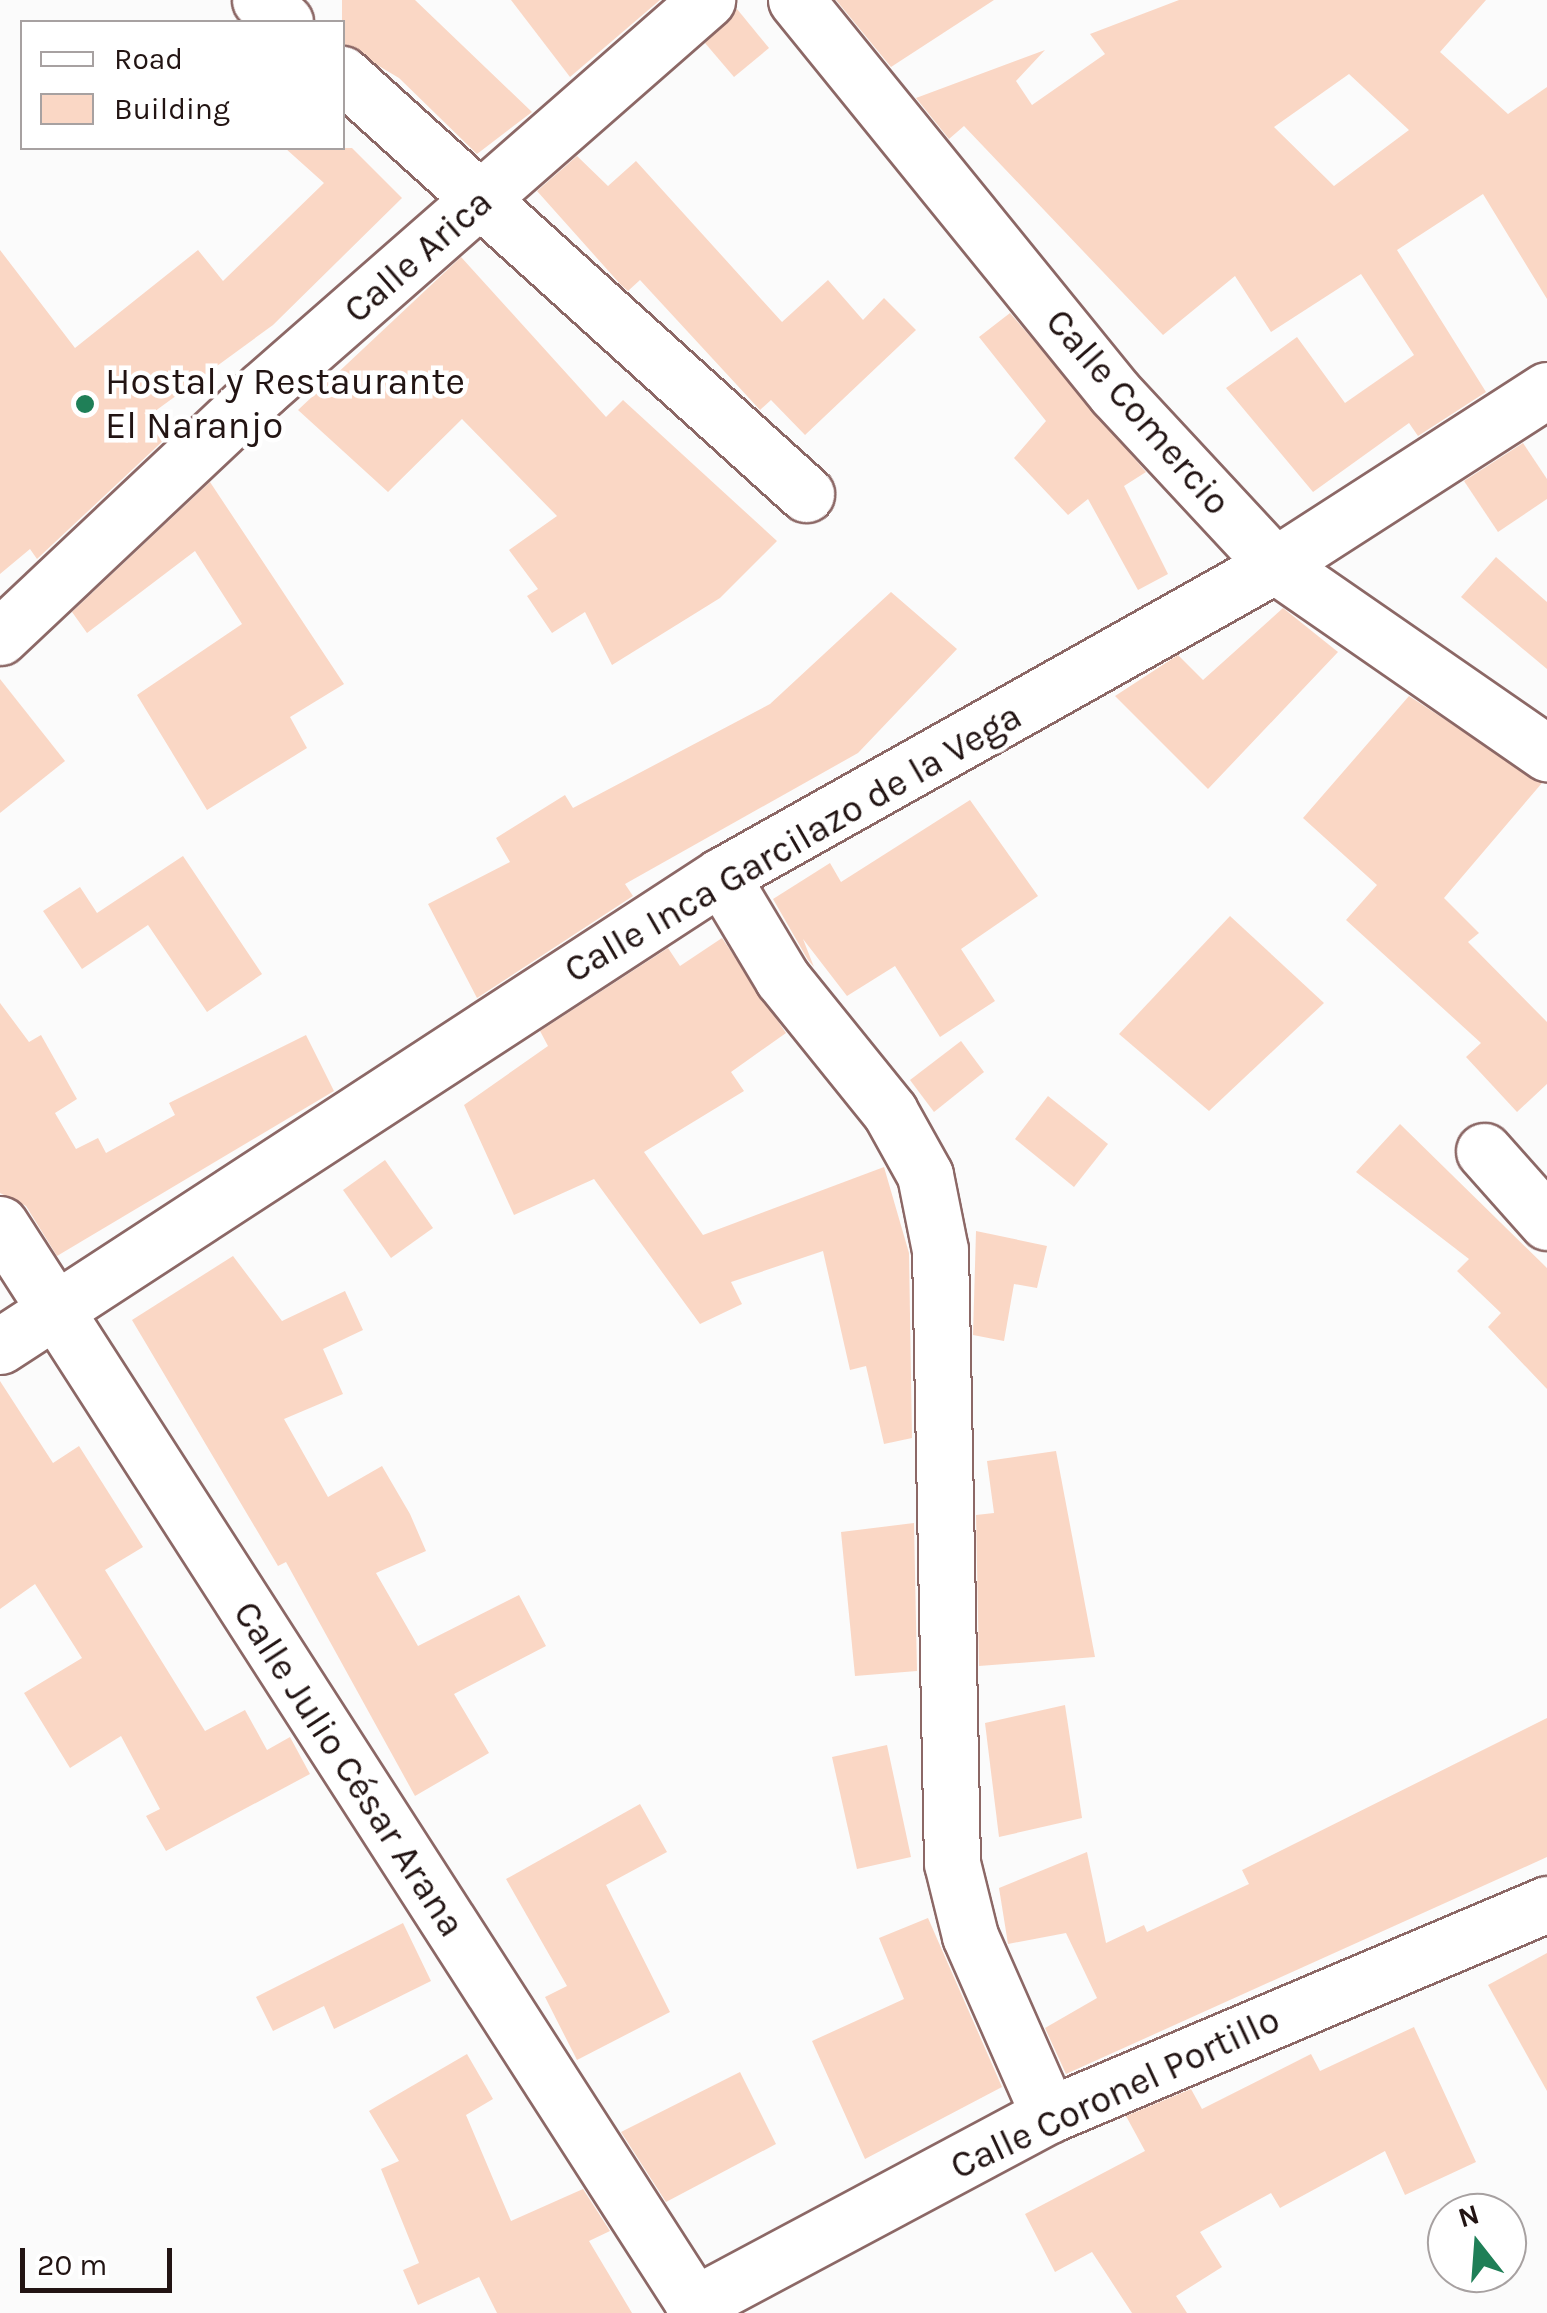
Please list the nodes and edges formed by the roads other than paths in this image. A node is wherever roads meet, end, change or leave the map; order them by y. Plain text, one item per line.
1 (260, 0) edge
2 (707, 0) edge
3 (796, 0) edge
4 (283, 20) edge
5 (345, 77) edge
6 (484, 200) junction
7 (1547, 390) edge
8 (806, 494) dead end
9 (1275, 565) junction
10 (0, 637) edge
11 (1547, 752) edge
12 (721, 876) junction
13 (1484, 1151) dead end
14 (1547, 1222) edge
15 (0, 1224) edge
16 (52, 1305) junction
17 (0, 1346) edge
18 (1547, 1904) edge
19 (1050, 2114) junction
20 (696, 2309) edge

1 - 4 street
2 - 6 street, Calle Arica
3 - 9 street, Calle Comercio
5 - 6 street
6 - 8 street
6 - 10 street, Calle Arica
7 - 9 street, Calle Inca Garcilazo de la Vega
9 - 11 street, Calle Comercio
9 - 12 street, Calle Inca Garcilazo de la Vega
12 - 16 street, Calle Inca Garcilazo de la Vega
12 - 19 street
13 - 14 street
15 - 16 street, Calle Julio César Arana
16 - 17 street, Calle Inca Garcilazo de la Vega
16 - 20 street, Calle Julio César Arana
18 - 19 street, Calle Coronel Portillo
19 - 20 street, Calle Coronel Portillo

